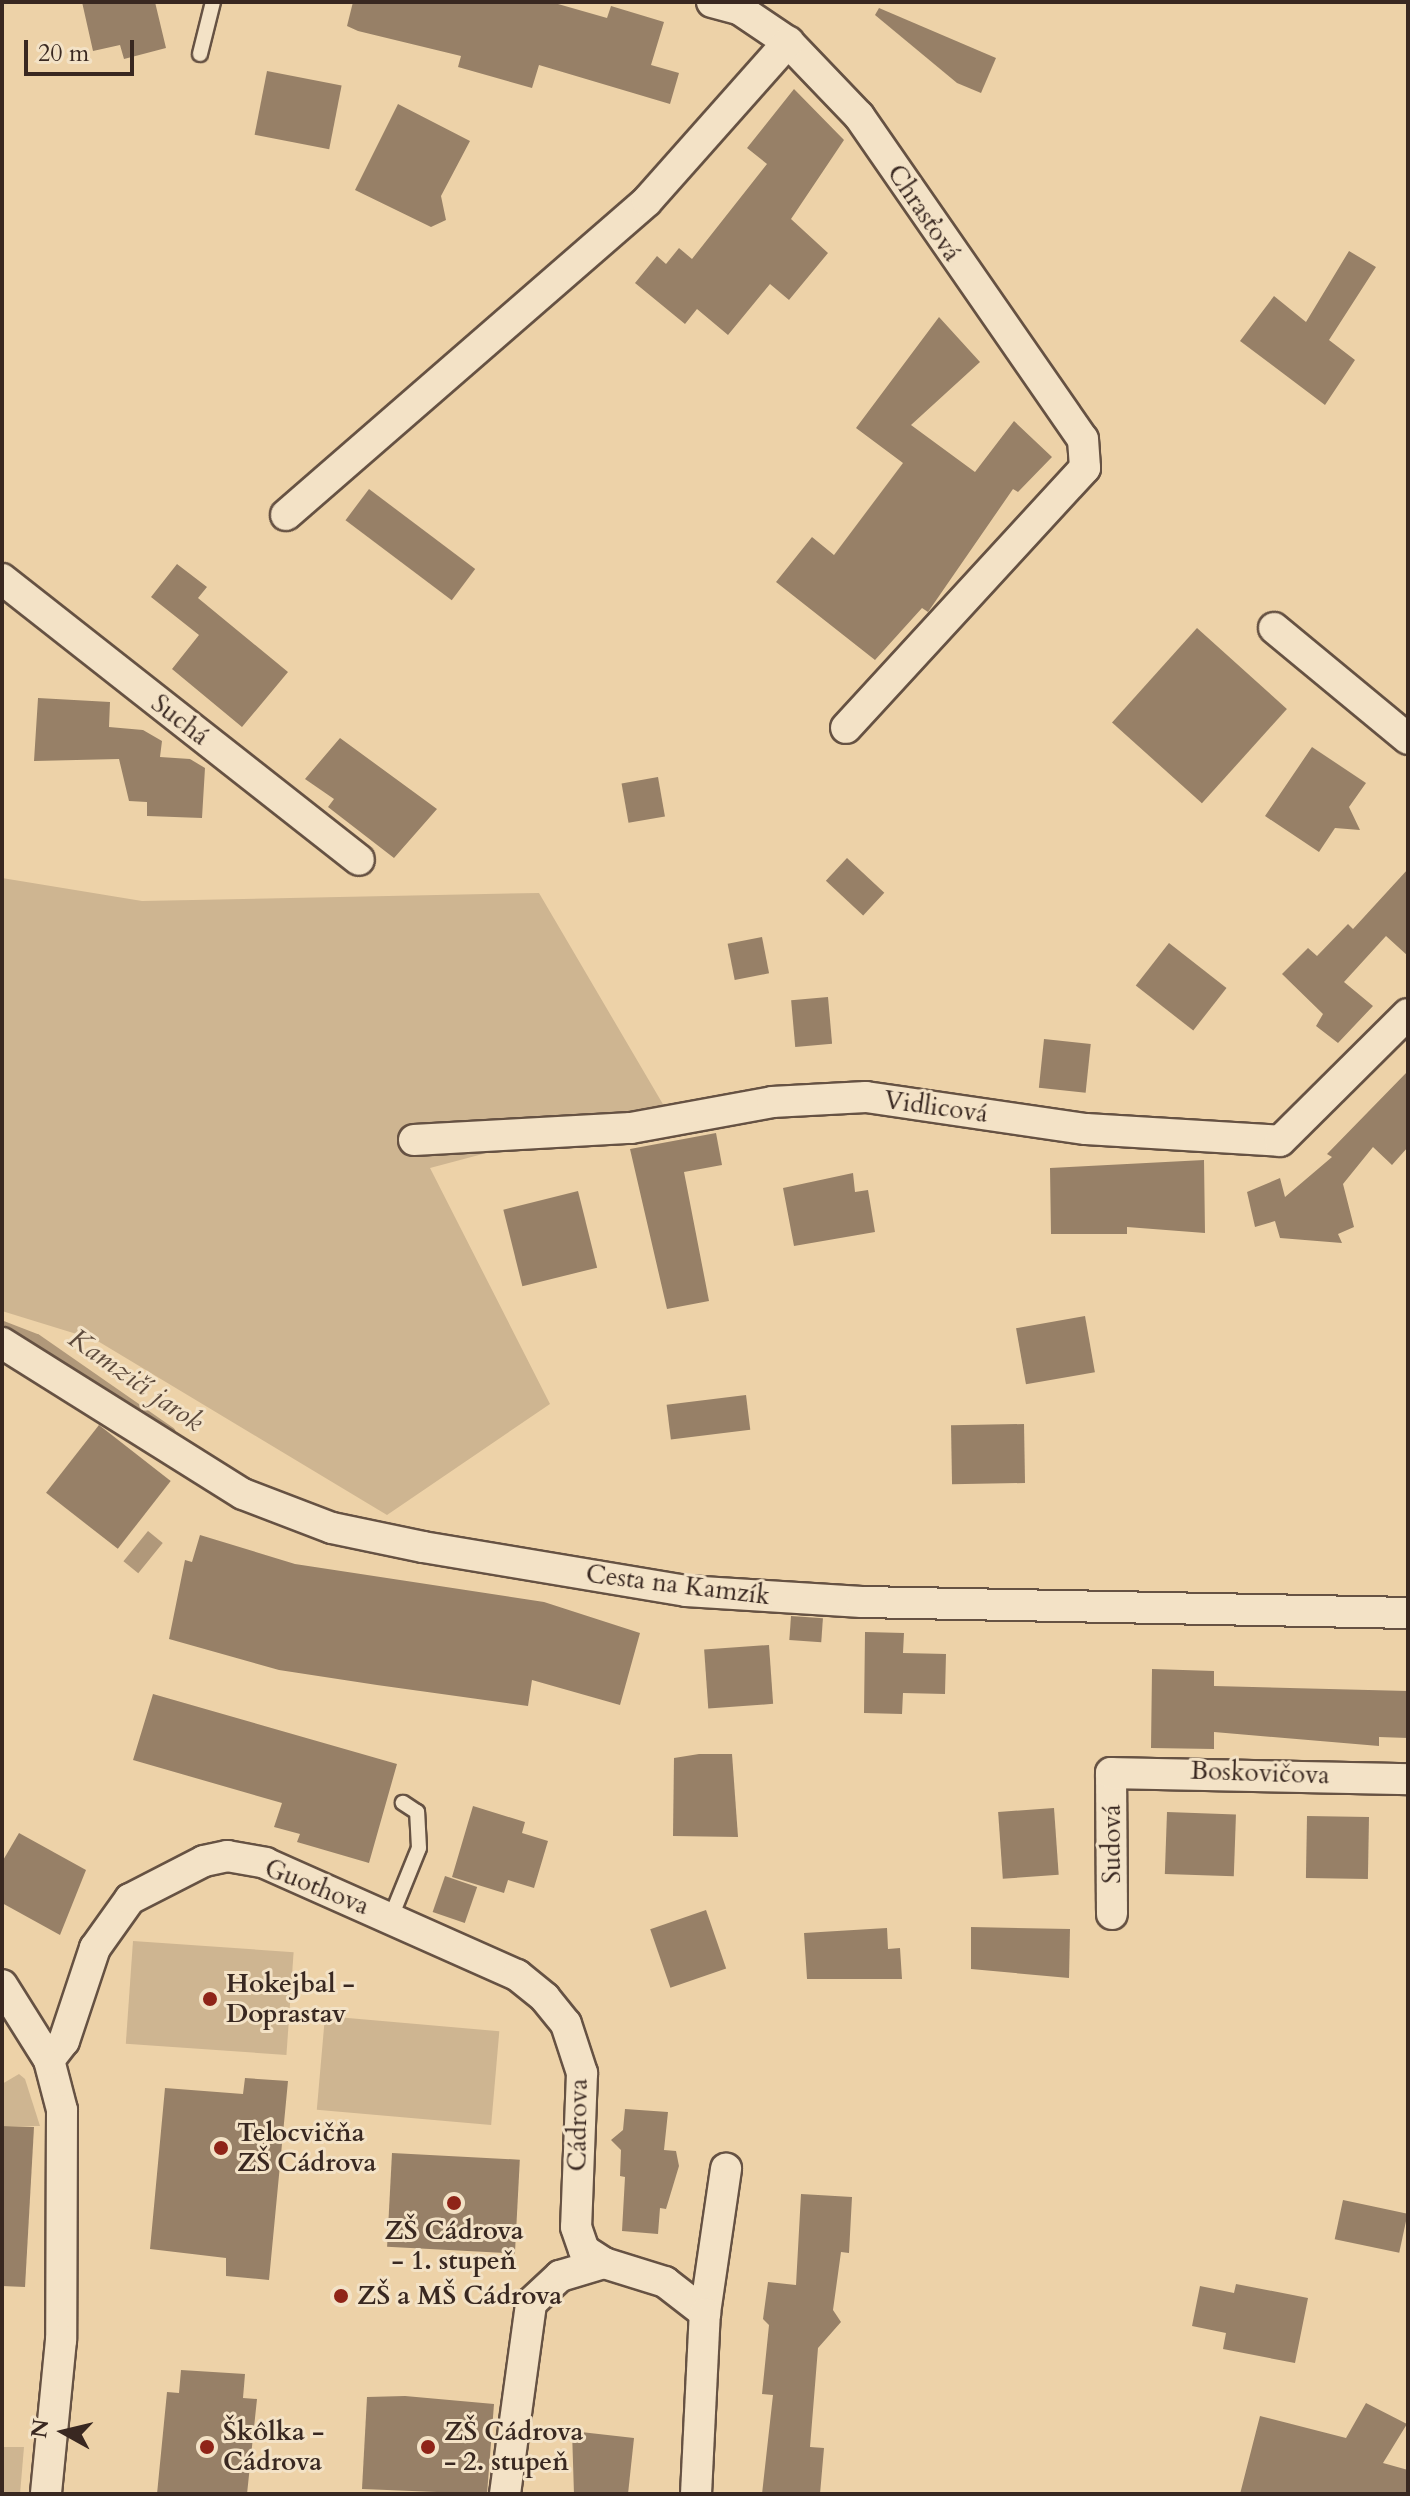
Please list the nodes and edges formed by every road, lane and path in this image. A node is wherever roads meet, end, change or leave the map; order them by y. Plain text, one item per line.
1 (213, 2) edge
2 (712, 2) edge
3 (788, 42) junction
4 (200, 54) dead end
5 (286, 515) dead end
6 (2, 579) edge
7 (1274, 628) dead end
8 (846, 728) dead end
9 (1408, 739) edge
10 (359, 860) dead end
11 (1408, 1014) edge
12 (414, 1140) dead end
13 (2, 1343) edge
14 (1408, 1613) edge
15 (1111, 1773) joint
16 (1408, 1779) edge
17 (403, 1803) dead end
18 (1112, 1914) dead end
19 (398, 1921) junction
20 (2, 1985) edge
21 (49, 2060) junction
22 (726, 2169) dead end
23 (604, 2263) junction
24 (705, 2313) junction
25 (46, 2494) edge
26 (505, 2494) edge
27 (696, 2494) edge

1 - 4 lane
2 - 3 street, Chrasťová
3 - 5 street
3 - 8 street, Chrasťová
6 - 10 street, Suchá
7 - 9 street
11 - 12 street, Vidlicová
13 - 14 street, Cesta na Kamzík
15 - 16 street, Boskovičova
15 - 18 street, Sudová
17 - 19 lane
19 - 21 street, Guothova
19 - 23 street, Cádrova
20 - 21 street
21 - 25 street
22 - 24 street
23 - 24 street
23 - 26 street
24 - 27 street

